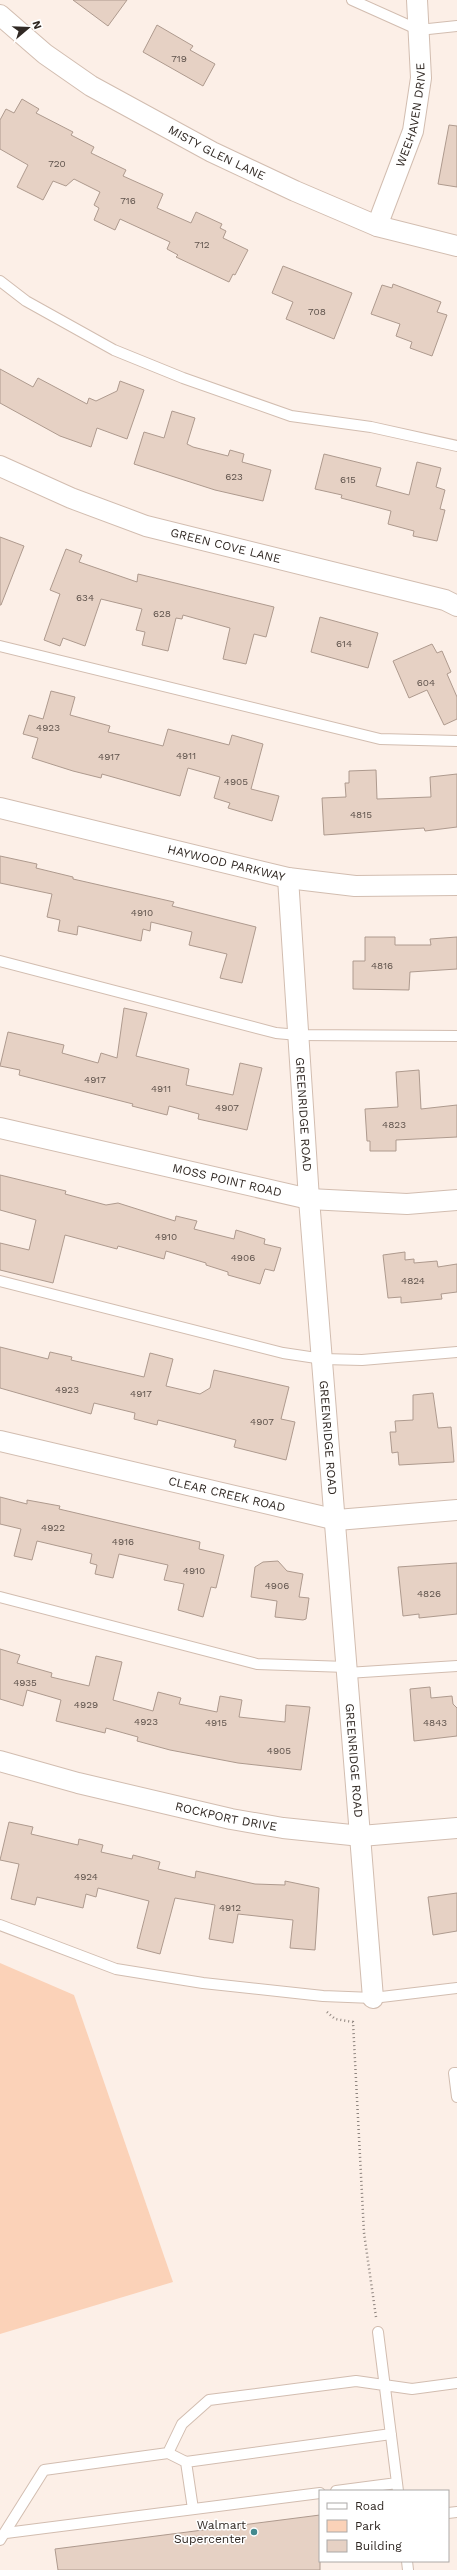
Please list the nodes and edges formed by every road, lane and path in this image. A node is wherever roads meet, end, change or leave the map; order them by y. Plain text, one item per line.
1 (352, 0) edge
2 (416, 0) edge
3 (0, 15) edge
4 (457, 26) edge
5 (419, 30) junction
6 (378, 226) junction
7 (457, 246) edge
8 (0, 281) edge
9 (457, 446) edge
10 (0, 466) edge
11 (457, 606) edge
12 (0, 646) edge
13 (457, 740) edge
14 (0, 808) edge
15 (288, 878) junction
16 (457, 885) edge
17 (0, 961) edge
18 (298, 1035) junction
19 (457, 1036) edge
20 (0, 1128) edge
21 (309, 1200) junction
22 (457, 1200) edge
23 (0, 1281) edge
24 (457, 1352) edge
25 (323, 1359) junction
26 (0, 1441) edge
27 (457, 1510) edge
28 (337, 1520) junction
29 (0, 1597) edge
30 (457, 1666) edge
31 (347, 1670) junction
32 (0, 1761) edge
33 (457, 1828) edge
34 (361, 1836) junction
35 (0, 1926) edge
36 (457, 1988) edge
37 (323, 1996) junction
38 (373, 1998) junction
39 (457, 2073) edge
40 (457, 2097) edge
41 (378, 2332) joint
42 (457, 2383) edge
43 (385, 2385) junction
44 (391, 2434) junction
45 (168, 2453) junction
46 (186, 2462) junction
47 (397, 2487) edge
48 (351, 2490) edge
49 (319, 2493) edge
50 (193, 2509) junction
51 (3, 2536) edge

1 - 5 lane
2 - 5 street, WEEHAVEN DRIVE
3 - 6 street, MISTY GLEN LANE
4 - 5 lane
5 - 6 street, WEEHAVEN DRIVE
6 - 7 street, MISTY GLEN LANE
8 - 9 lane
10 - 11 street, GREEN COVE LANE
12 - 13 lane
14 - 15 street, HAYWOOD PARKWAY
15 - 16 street, HAYWOOD PARKWAY
15 - 18 street, GREENRIDGE ROAD
17 - 18 lane
18 - 19 lane
18 - 21 street, GREENRIDGE ROAD
20 - 21 street, MOSS POINT ROAD
21 - 22 street, MOSS POINT ROAD
21 - 25 street, GREENRIDGE ROAD
23 - 25 lane
24 - 25 lane
25 - 28 street, GREENRIDGE ROAD
26 - 28 street, CLEAR CREEK ROAD
27 - 28 street, CLEAR CREEK ROAD
28 - 31 street, GREENRIDGE ROAD
29 - 31 lane
30 - 31 lane
31 - 34 street, GREENRIDGE ROAD
32 - 34 street, ROCKPORT DRIVE
33 - 34 street, ROCKPORT DRIVE
34 - 38 street, GREENRIDGE ROAD
35 - 37 lane
36 - 38 lane
37 - 38 lane
37 - 41 path
39 - 40 lane
41 - 43 lane
42 - 43 lane
43 - 44 lane
43 - 45 lane
44 - 46 lane
44 - 47 lane
45 - 46 lane
45 - 51 lane
46 - 50 lane
47 - 48 lane
49 - 50 lane
50 - 51 lane

